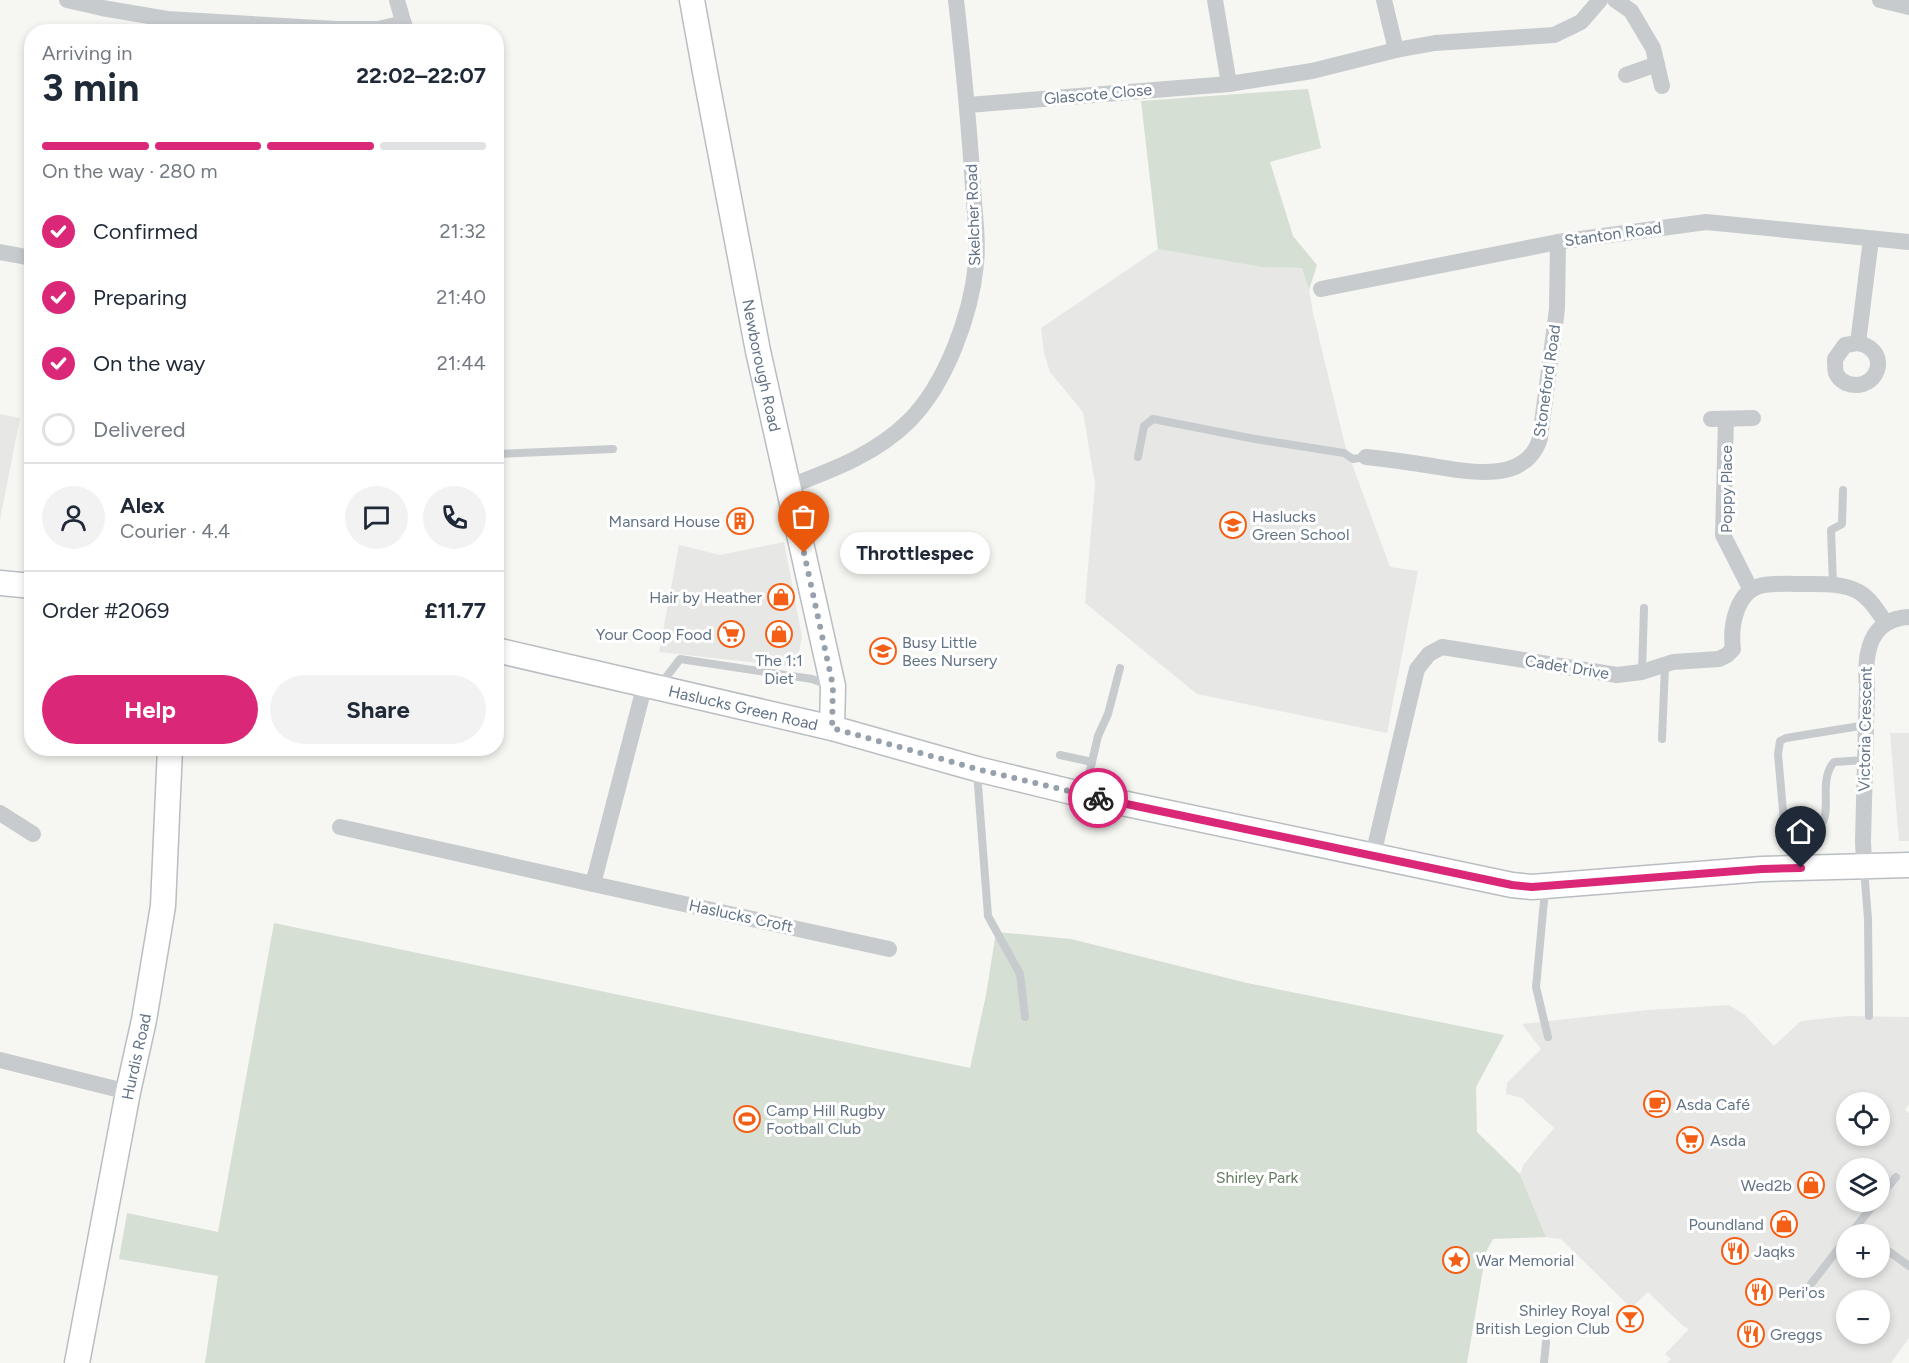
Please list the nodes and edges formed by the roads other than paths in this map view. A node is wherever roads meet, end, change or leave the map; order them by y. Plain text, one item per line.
1 (67, 0) edge
2 (397, 0) edge
3 (692, 0) edge
4 (956, 0) edge
5 (1215, 0) edge
6 (1384, 0) edge
7 (1600, 0) edge
8 (1615, 0) edge
9 (1880, 0) edge
10 (1909, 7) edge
11 (252, 24) edge
12 (404, 24) edge
13 (1396, 50) junction
14 (1657, 64) junction
15 (1626, 75) dead end
16 (1228, 84) junction
17 (1662, 86) dead end
18 (968, 105) junction
19 (1871, 239) junction
20 (1557, 242) junction
21 (1909, 242) edge
22 (0, 252) edge
23 (24, 256) edge
24 (1321, 289) dead end
25 (1858, 342) dead end
26 (1753, 418) dead end
27 (613, 449) dead end
28 (504, 454) edge
29 (1138, 457) dead end
30 (1366, 457) joint
31 (790, 486) junction
32 (1843, 490) dead end
33 (0, 583) edge
34 (1833, 584) junction
35 (24, 585) edge
36 (1751, 590) junction
37 (1644, 608) dead end
38 (1909, 617) edge
39 (1886, 623) junction
40 (504, 652) edge
41 (1665, 666) junction
42 (1120, 668) dead end
43 (1642, 672) junction
44 (652, 686) junction
45 (833, 686) junction
46 (1866, 725) junction
47 (832, 728) junction
48 (1662, 739) dead end
49 (1060, 755) dead end
50 (170, 756) edge
51 (1865, 760) junction
52 (1092, 762) junction
53 (977, 769) junction
54 (1084, 795) junction
55 (0, 813) edge
56 (340, 827) dead end
57 (33, 834) dead end
58 (1373, 855) junction
59 (1864, 865) junction
60 (1909, 865) edge
61 (593, 884) junction
62 (1545, 886) junction
63 (889, 949) dead end
64 (1869, 1016) dead end
65 (1025, 1017) dead end
66 (1548, 1037) dead end
67 (0, 1060) edge
68 (128, 1092) junction
69 (1896, 1177) dead end
70 (1890, 1184) edge
71 (1868, 1212) edge
72 (1859, 1224) edge
73 (1836, 1252) edge
74 (1890, 1252) edge
75 (1909, 1266) edge
76 (1811, 1284) dead end
77 (1546, 1342) dead end
78 (77, 1363) edge
79 (1544, 1363) edge

1 - 11 street
2 - 12 street
3 - 31 street, Newborough Road
4 - 18 street, Skelcher Road
5 - 16 street
6 - 13 street
7 - 13 street, Glascote Close
8 - 14 street
9 - 10 street
13 - 16 street, Glascote Close
14 - 15 street
14 - 17 street
16 - 18 street, Glascote Close
18 - 31 street, Skelcher Road
19 - 20 street, Stanton Road
19 - 21 street, Stanton Road
19 - 25 street
20 - 24 street, Stanton Road
20 - 30 street, Stoneford Road
22 - 23 street
26 - 36 street, Poppy Place
27 - 28 lane
29 - 30 lane
31 - 45 street, Newborough Road
32 - 34 lane
33 - 35 street
34 - 36 street
34 - 39 street
36 - 41 street, Cadet Drive
37 - 43 lane
38 - 39 street
39 - 46 street, Victoria Crescent
40 - 44 street, Haslucks Green Road
41 - 43 street, Cadet Drive
41 - 48 lane
42 - 52 lane
43 - 58 street, Cadet Drive
44 - 45 lane
44 - 47 street, Haslucks Green Road
44 - 61 street
45 - 47 street, Newborough Road
46 - 51 street, Victoria Crescent
46 - 51 lane
47 - 53 street, Haslucks Green Road
49 - 52 lane
50 - 68 street, Hurdis Road
51 - 59 street, Victoria Crescent
52 - 54 lane
53 - 54 street, Haslucks Green Road
53 - 65 lane
54 - 58 street, Haslucks Green Road
55 - 57 street
56 - 61 street, Haslucks Croft
58 - 62 street, Haslucks Green Road
59 - 60 street, Haslucks Green Road
59 - 62 street, Haslucks Green Road
59 - 64 lane
61 - 63 street, Haslucks Croft
62 - 66 lane
67 - 68 street
68 - 78 street, Hurdis Road
69 - 70 lane
71 - 72 lane
73 - 76 lane
74 - 75 lane
77 - 79 lane

